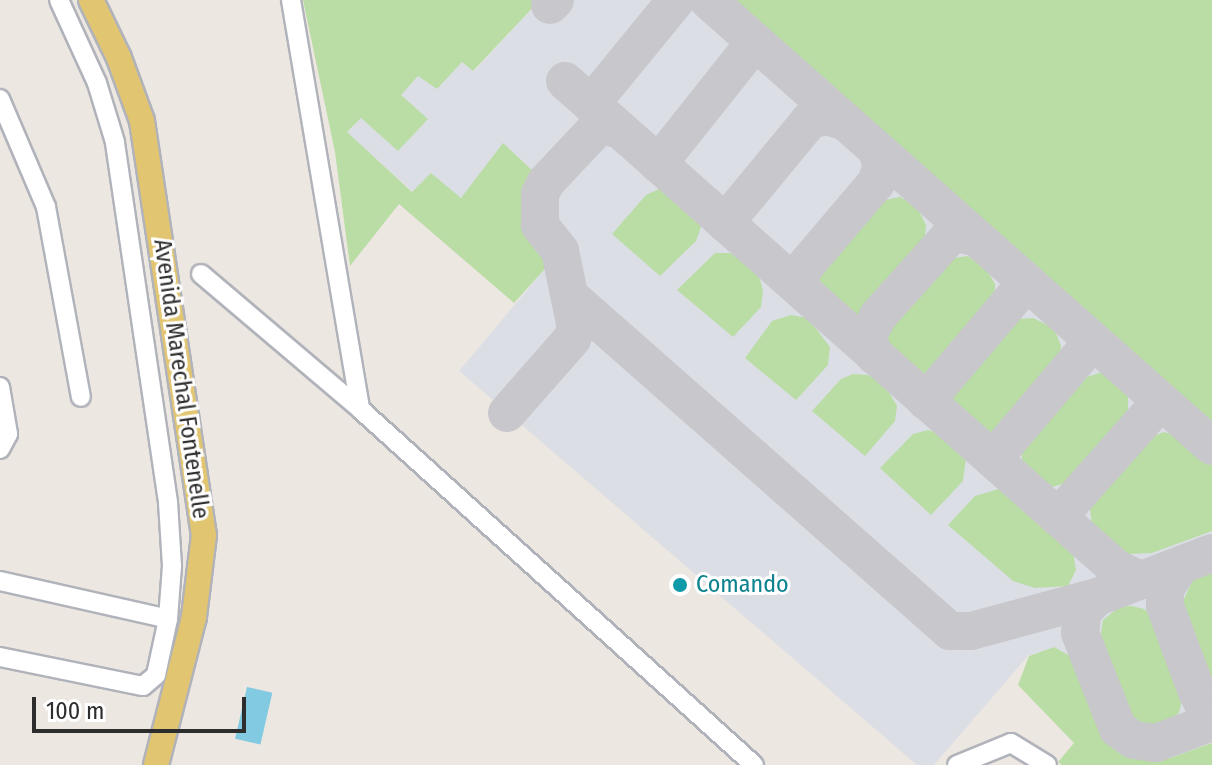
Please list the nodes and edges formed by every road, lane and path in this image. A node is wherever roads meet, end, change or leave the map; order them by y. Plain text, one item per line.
1 (59, 0) edge
2 (91, 0) edge
3 (291, 0) edge
4 (0, 99) edge
5 (201, 274) dead end
6 (0, 387) edge
7 (81, 397) dead end
8 (360, 409) junction
9 (0, 449) edge
10 (0, 581) edge
11 (168, 619) junction
12 (0, 657) edge
13 (156, 765) edge
14 (754, 765) edge
15 (957, 765) edge
16 (1047, 765) edge

1 - 11 street
2 - 13 main road, Avenida Marechal Fontenelle
3 - 8 street
4 - 7 street
5 - 8 street
6 - 9 street
8 - 14 street
10 - 11 street
11 - 12 street
15 - 16 street

